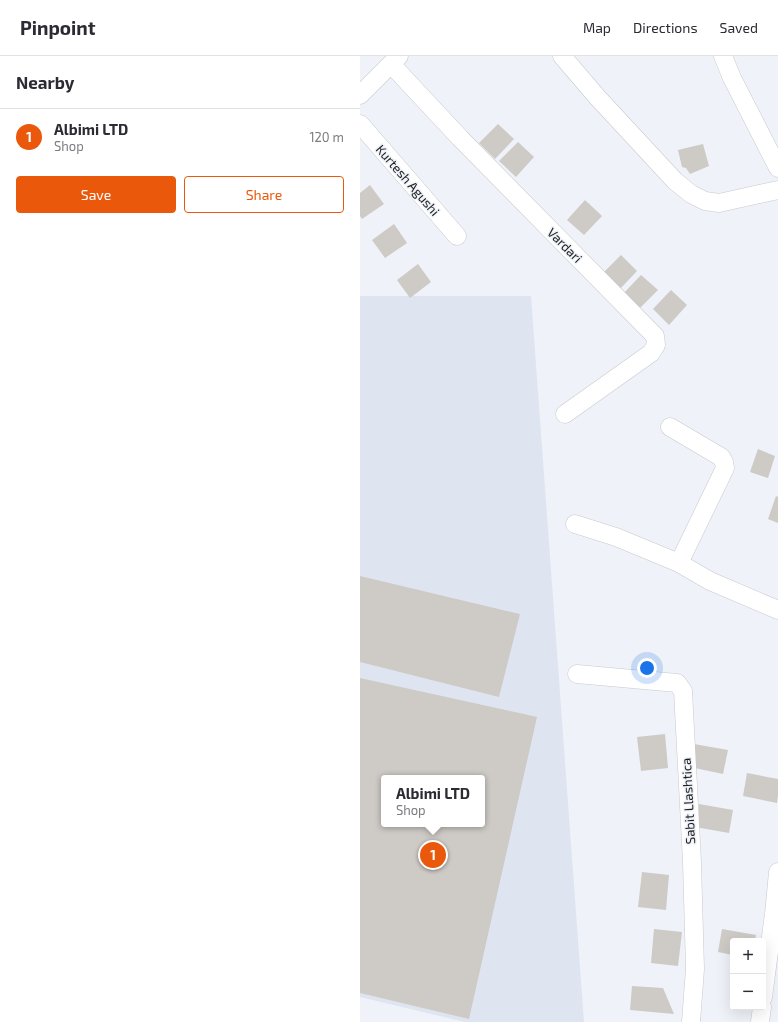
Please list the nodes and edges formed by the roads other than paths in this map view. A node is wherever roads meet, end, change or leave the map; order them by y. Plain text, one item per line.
1 (562, 56) edge
2 (723, 56) edge
3 (395, 60) edge
4 (360, 95) edge
5 (360, 124) edge
6 (778, 168) edge
7 (778, 190) edge
8 (457, 236) dead end
9 (565, 414) dead end
10 (670, 427) dead end
11 (575, 524) dead end
12 (679, 563) junction
13 (778, 610) edge
14 (576, 674) dead end
15 (778, 872) edge
16 (776, 915) edge
17 (766, 978) edge
18 (762, 1010) edge
19 (691, 1022) edge
20 (760, 1022) edge

1 - 7 street
2 - 6 street
3 - 4 street
3 - 9 street, Vardari
5 - 8 street, Kurtesh Agushi
10 - 12 street
11 - 12 street
12 - 13 street
14 - 19 street, Sabit Llashtica
15 - 16 street
16 - 17 street
18 - 20 street

